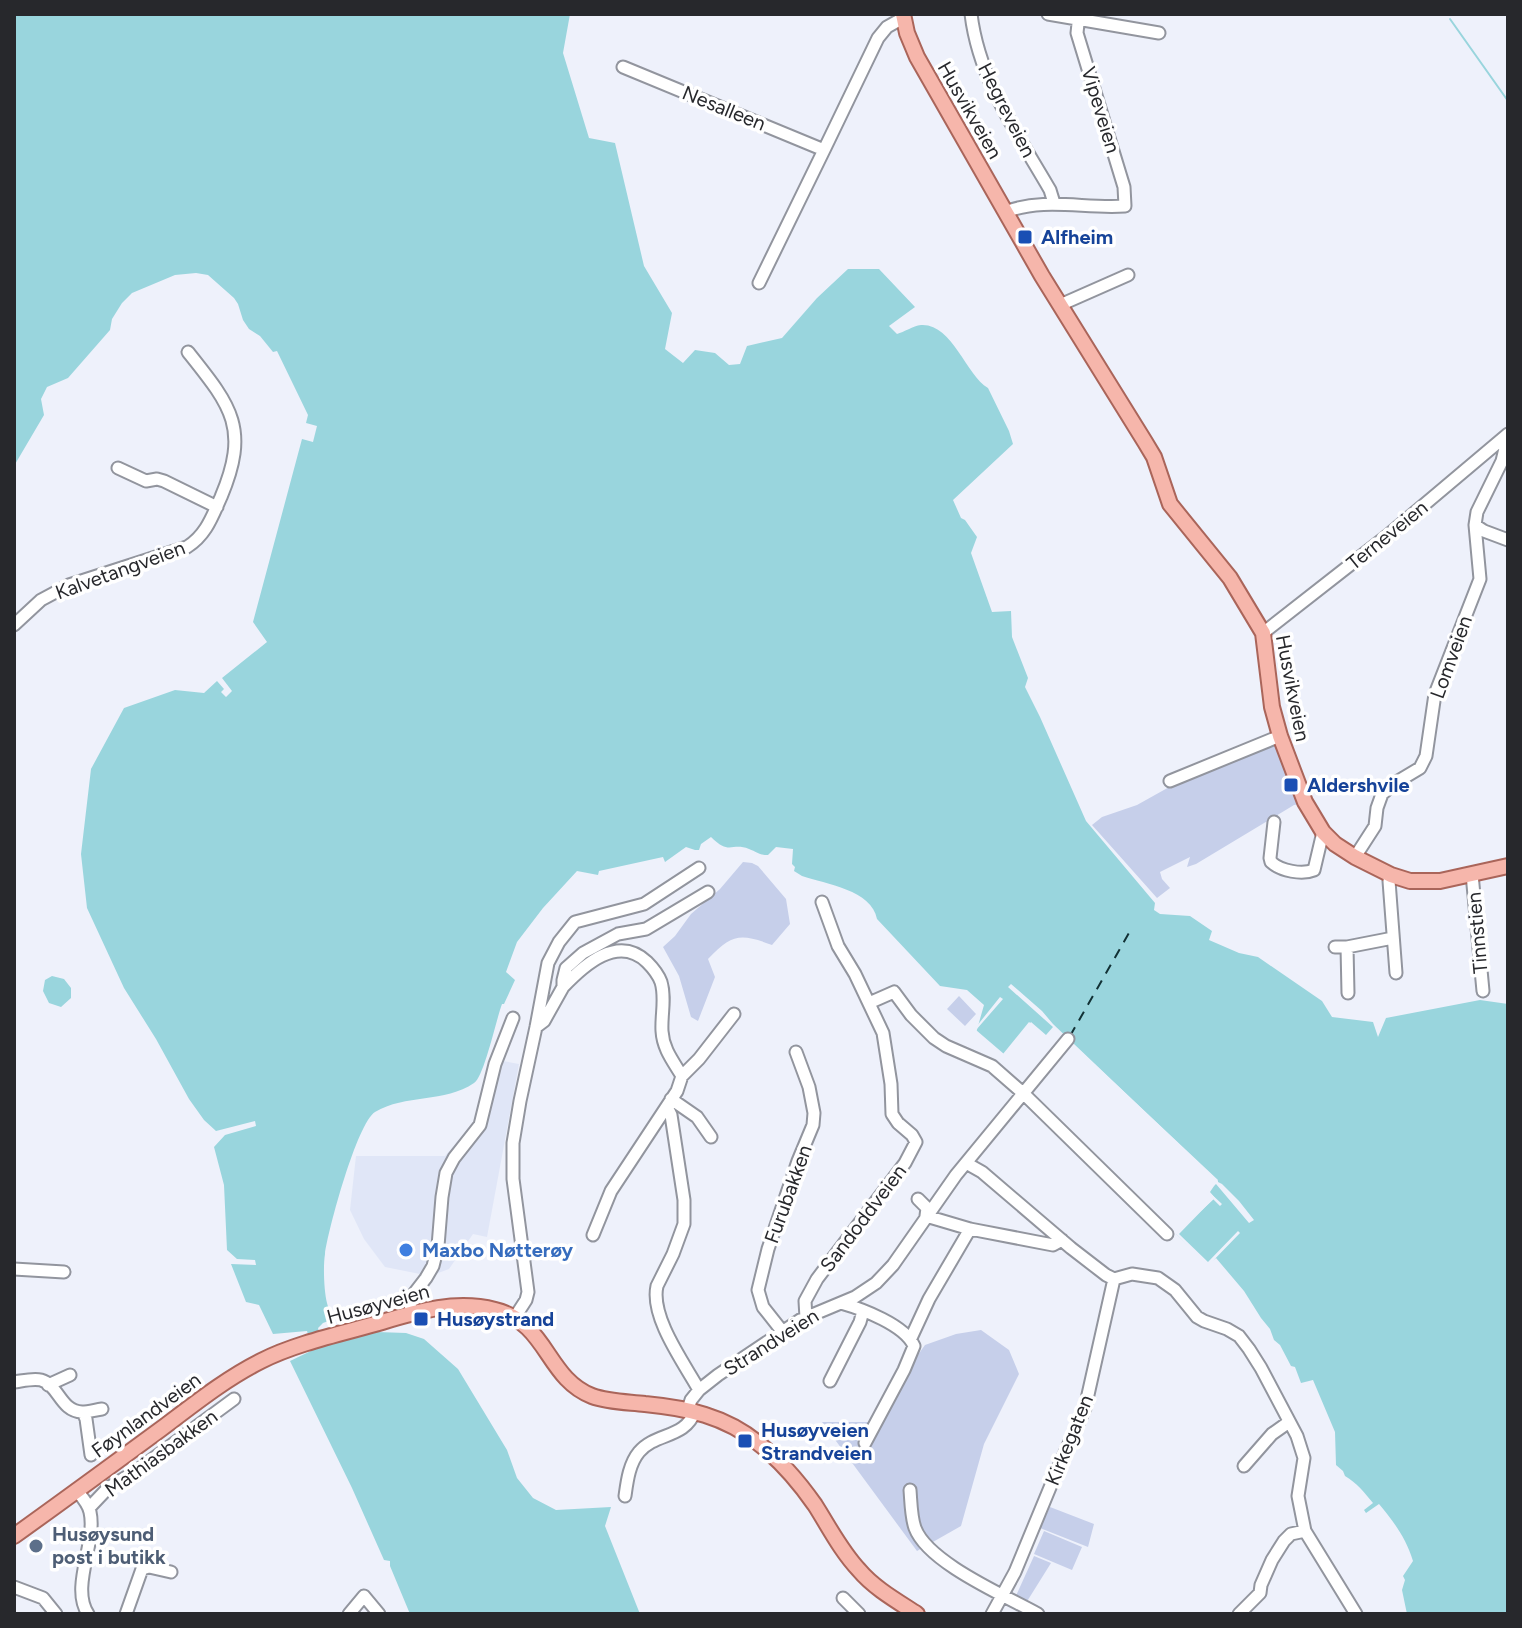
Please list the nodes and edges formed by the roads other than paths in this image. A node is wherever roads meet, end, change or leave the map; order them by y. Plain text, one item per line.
1 (971, 14) edge
2 (1048, 14) edge
3 (903, 16) edge
4 (1079, 17) edge
5 (1159, 33) dead end
6 (623, 67) dead end
7 (824, 150) junction
8 (1054, 203) junction
9 (1005, 212) junction
10 (1128, 275) dead end
11 (759, 283) dead end
12 (1060, 305) junction
13 (188, 352) dead end
14 (1508, 435) edge
15 (118, 468) dead end
16 (217, 507) junction
17 (1475, 525) junction
18 (1508, 540) edge
19 (14, 625) edge
20 (1263, 633) junction
21 (1280, 736) junction
22 (1170, 781) dead end
23 (1274, 822) dead end
24 (1323, 832) junction
25 (1355, 857) junction
26 (1508, 866) edge
27 (699, 868) dead end
28 (1472, 874) junction
29 (1391, 875) junction
30 (708, 892) dead end
31 (822, 902) dead end
32 (1393, 938) junction
33 (1396, 973) dead end
34 (563, 987) junction
35 (1483, 991) dead end
36 (1348, 993) dead end
37 (869, 1003) junction
38 (734, 1014) dead end
39 (513, 1018) dead end
40 (536, 1027) junction
41 (1068, 1039) dead end
42 (796, 1052) dead end
43 (682, 1076) junction
44 (1024, 1094) junction
45 (669, 1103) junction
46 (711, 1137) dead end
47 (966, 1163) junction
48 (918, 1199) dead end
49 (926, 1216) junction
50 (970, 1229) junction
51 (1167, 1234) dead end
52 (593, 1235) dead end
53 (1062, 1240) junction
54 (14, 1269) edge
55 (64, 1272) dead end
56 (1114, 1279) junction
57 (840, 1303) junction
58 (863, 1311) junction
59 (412, 1313) junction
60 (515, 1317) junction
61 (806, 1318) junction
62 (782, 1331) junction
63 (911, 1338) junction
64 (316, 1341) joint
65 (70, 1375) dead end
66 (830, 1381) dead end
67 (14, 1382) edge
68 (48, 1385) junction
69 (699, 1390) junction
70 (234, 1399) dead end
71 (102, 1409) dead end
72 (692, 1410) junction
73 (83, 1412) junction
74 (1289, 1422) junction
75 (865, 1443) dead end
76 (91, 1455) dead end
77 (1244, 1466) dead end
78 (76, 1490) junction
79 (910, 1490) dead end
80 (625, 1496) dead end
81 (89, 1508) junction
82 (1305, 1531) junction
83 (14, 1536) edge
84 (171, 1572) dead end
85 (14, 1587) edge
86 (1003, 1595) junction
87 (843, 1598) dead end
88 (56, 1614) edge
89 (88, 1614) edge
90 (126, 1614) edge
91 (349, 1614) edge
92 (379, 1614) edge
93 (859, 1614) edge
94 (917, 1614) edge
95 (992, 1614) edge
96 (1038, 1614) edge
97 (1239, 1614) edge
98 (1356, 1614) edge

1 - 8 street, Hegreveien
2 - 4 street
3 - 7 street
3 - 9 main road, Husvikveien
4 - 5 street
4 - 8 street, Vipeveien
6 - 7 street, Nesalleen
7 - 11 street
8 - 9 street
9 - 12 main road, Husvikveien
10 - 12 street
12 - 20 main road, Husvikveien
13 - 16 street, Kalvetangveien
14 - 17 street, Lomveien
14 - 20 street, Terneveien
15 - 16 street
16 - 19 street, Kalvetangveien
17 - 18 street
17 - 25 street, Lomveien
20 - 21 main road, Husvikveien
21 - 22 street
21 - 24 main road, Husvikveien
23 - 24 street
24 - 25 main road, Husvikveien
25 - 29 main road, Husvikveien
26 - 28 main road, Husvikveien
27 - 40 street
28 - 29 main road, Husvikveien
28 - 35 street, Tinnstien
29 - 32 street
30 - 34 street
31 - 37 street, Sandoddveien
32 - 33 street
32 - 36 street
34 - 40 street
34 - 43 street
37 - 44 street
37 - 61 street, Sandoddveien
38 - 43 street
39 - 59 street
40 - 60 street
41 - 44 street, Strandveien
42 - 62 street, Furubakken
43 - 45 street
44 - 47 street, Strandveien
44 - 51 street
45 - 46 street
45 - 52 street
45 - 69 street
47 - 49 street, Strandveien
47 - 53 street
48 - 49 street
49 - 50 street
49 - 57 street, Strandveien
50 - 53 street
50 - 63 street
53 - 56 street
54 - 55 street
56 - 74 street
56 - 86 street, Kirkegaten
57 - 58 street
57 - 61 street, Strandveien
58 - 63 street
58 - 66 street
59 - 60 main road, Husøyveien
59 - 64 main road, Husøyveien
60 - 72 main road
61 - 62 street, Strandveien
62 - 69 street, Strandveien
63 - 75 street
64 - 78 main road, Føynlandveien
65 - 68 street
67 - 68 street
68 - 73 street
69 - 72 street, Strandveien
70 - 81 street, Mathiasbakken
71 - 73 street
72 - 80 street
72 - 94 main road
73 - 76 street
74 - 77 street
74 - 82 street
78 - 81 street
78 - 83 main road, Føynlandveien
79 - 86 street
81 - 89 street
82 - 97 street
82 - 98 street
84 - 90 street
85 - 88 street
86 - 95 street, Kirkegaten
86 - 96 street
87 - 93 street
91 - 92 street

